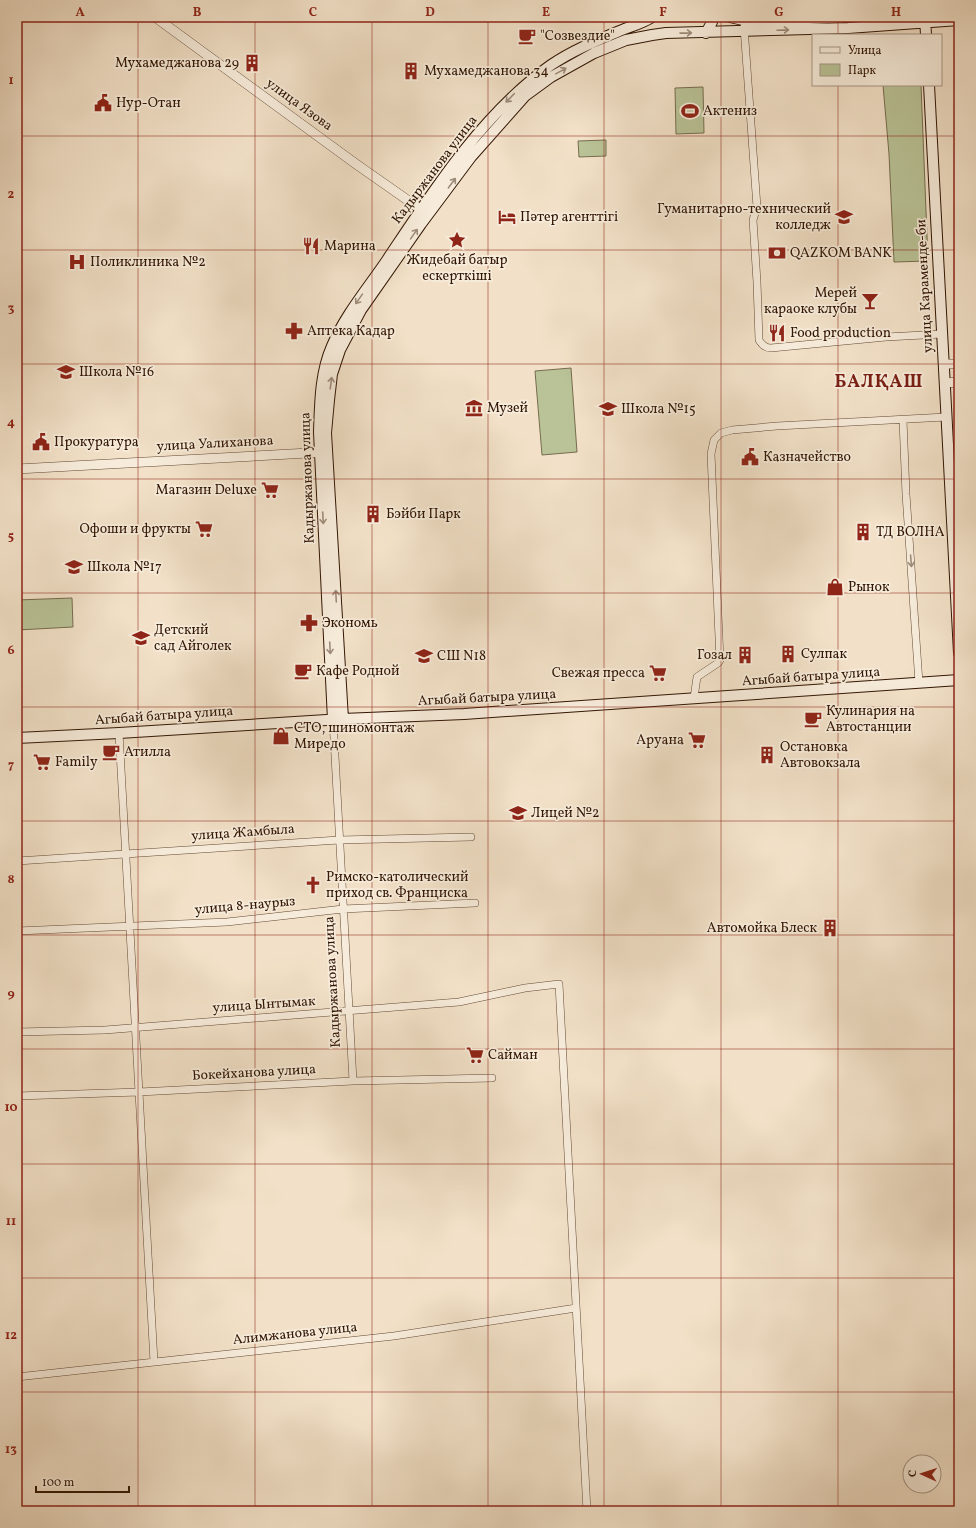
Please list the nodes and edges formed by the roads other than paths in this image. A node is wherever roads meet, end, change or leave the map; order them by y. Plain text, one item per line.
1 (155, 17) edge
2 (652, 17) edge
3 (656, 17) edge
4 (712, 17) edge
5 (730, 17) edge
6 (846, 17) edge
7 (744, 20) junction
8 (926, 20) edge
9 (959, 20) edge
10 (744, 31) junction
11 (706, 33) junction
12 (666, 34) junction
13 (926, 34) edge
14 (929, 86) edge
15 (425, 212) junction
16 (942, 334) junction
17 (944, 364) junction
18 (959, 364) edge
19 (959, 382) edge
20 (945, 383) junction
21 (946, 417) junction
22 (903, 420) junction
23 (323, 452) junction
24 (17, 469) edge
25 (954, 479) edge
26 (957, 583) edge
27 (959, 653) edge
28 (959, 680) edge
29 (919, 683) junction
30 (694, 698) junction
31 (338, 719) junction
32 (119, 733) junction
33 (17, 738) edge
34 (472, 838) dead end
35 (339, 840) junction
36 (125, 854) junction
37 (17, 861) edge
38 (475, 903) dead end
39 (343, 909) junction
40 (129, 925) junction
41 (17, 931) edge
42 (348, 1011) junction
43 (135, 1027) junction
44 (17, 1032) edge
45 (492, 1078) dead end
46 (353, 1081) junction
47 (139, 1092) junction
48 (17, 1096) edge
49 (576, 1308) junction
50 (154, 1362) junction
51 (17, 1377) edge
52 (587, 1511) edge

1 - 15 street, улица Язова
2 -> 15 main road, Кадыржанова улица
3 - 12 main road
4 - 11 main road
5 - 7 main road
6 - 7 main road
7 - 10 street
8 - 9 main road, Кадыржанова улица
10 -> 8 main road, Кадыржанова улица
8 - 13 main road
10 - 11 main road, Кадыржанова улица
10 - 16 street
12 -> 11 main road, Кадыржанова улица
15 -> 12 main road, Кадыржанова улица
14 - 16 main road, улица Караменде-би
15 - 23 main road, Кадыржанова улица
16 - 17 main road, улица Караменде-би
17 - 18 street
17 - 20 main road, улица Караменде-би
19 - 20 street
20 - 21 main road, улица Караменде-би
21 - 22 street
21 - 25 main road, улица Караменде-би
22 -> 29 street
22 - 30 street
23 - 24 street, улица Уалиханова
23 - 31 main road, Кадыржанова улица
25 - 26 main road, улица Караменде-би
26 - 27 main road, улица Караменде-би
28 - 29 main road, Агыбай батыра улица
29 - 30 main road, Агыбай батыра улица
30 - 31 main road, Агыбай батыра улица
31 - 32 main road, Агыбай батыра улица
31 - 35 street, Кадыржанова улица
32 - 33 main road, Агыбай батыра улица
32 - 36 street
34 - 35 street, улица Жамбыла
35 - 36 street, улица Жамбыла
35 - 39 street, Кадыржанова улица
36 - 37 street, улица Жамбыла
36 - 40 street
38 - 39 street, улица 8-наурыз
39 - 40 street, улица 8-наурыз
39 - 42 street, Кадыржанова улица
40 - 41 street, улица 8-наурыз
40 - 43 street
42 - 43 street, улица Ынтымак
42 - 46 street, Кадыржанова улица
42 - 49 street, улица Ынтымак
43 - 44 street, улица Ынтымак
43 - 47 street
45 - 46 street, Бокейханова улица
46 - 47 street, Бокейханова улица
47 - 48 street, Бокейханова улица
47 - 50 street
49 - 50 street, Алимжанова улица
49 - 52 street
50 - 51 street, Алимжанова улица

